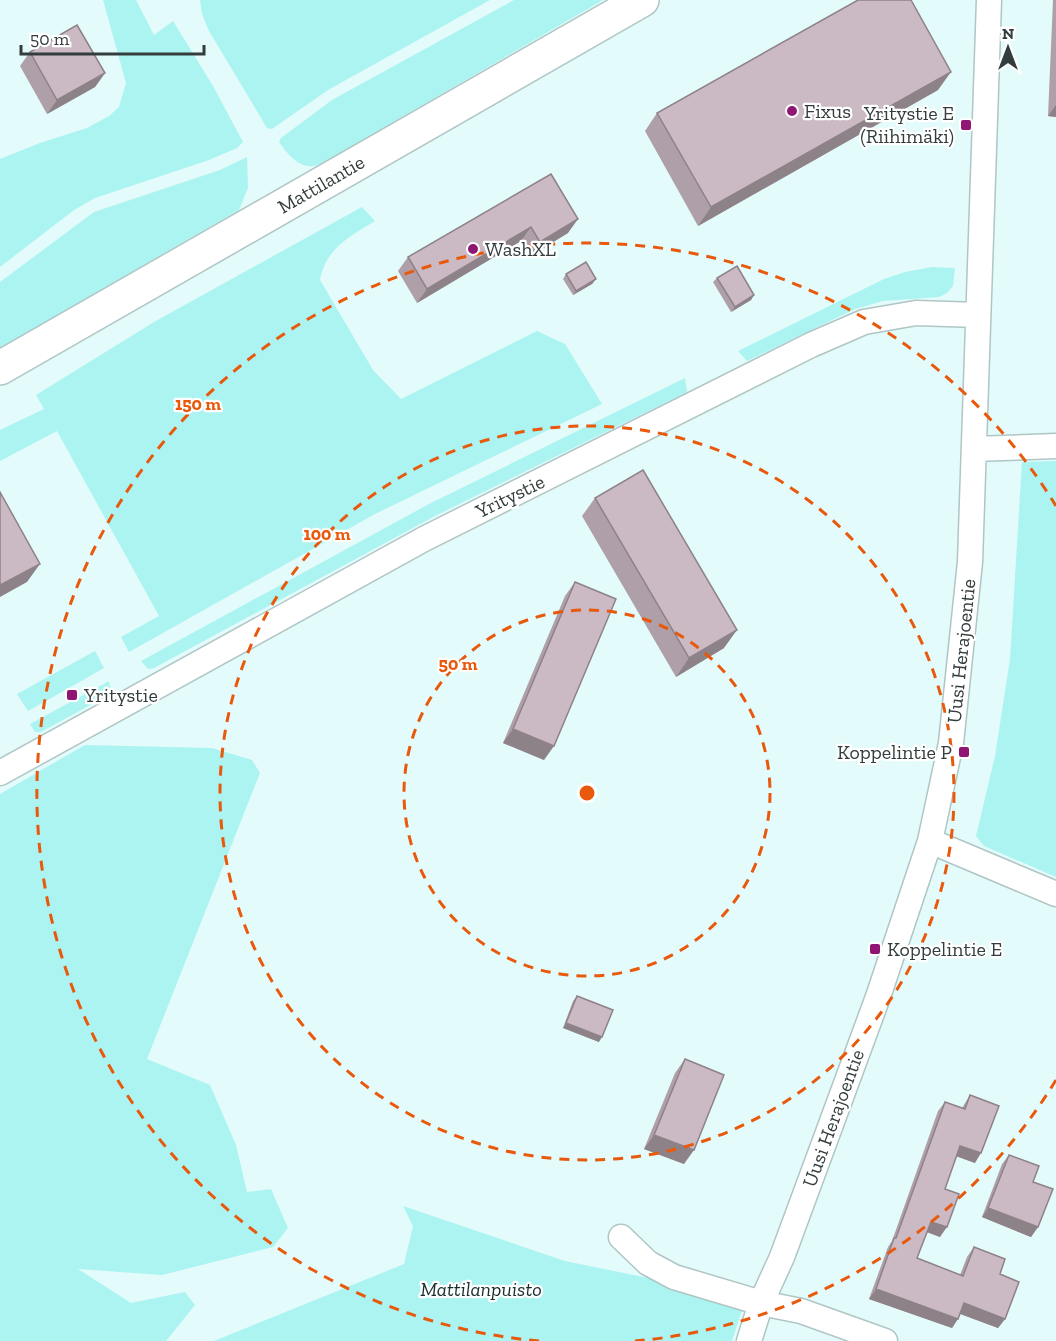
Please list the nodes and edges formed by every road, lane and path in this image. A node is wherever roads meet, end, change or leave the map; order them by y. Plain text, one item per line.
1 (642, 0) edge
2 (989, 0) edge
3 (978, 315) junction
4 (0, 368) edge
5 (1056, 446) edge
6 (975, 449) junction
7 (0, 773) edge
8 (930, 841) junction
9 (1056, 894) edge
10 (621, 1237) dead end
11 (761, 1303) junction
12 (750, 1341) edge
13 (885, 1341) edge

1 - 4 street, Mattilantie
2 - 3 street, Uusi Herajoentie
3 - 6 street, Uusi Herajoentie
3 - 7 street, Yritystie
5 - 6 street
6 - 8 street, Uusi Herajoentie
8 - 9 street
8 - 11 street, Uusi Herajoentie
10 - 11 street
11 - 12 street, Uusi Herajoentie
11 - 13 street

